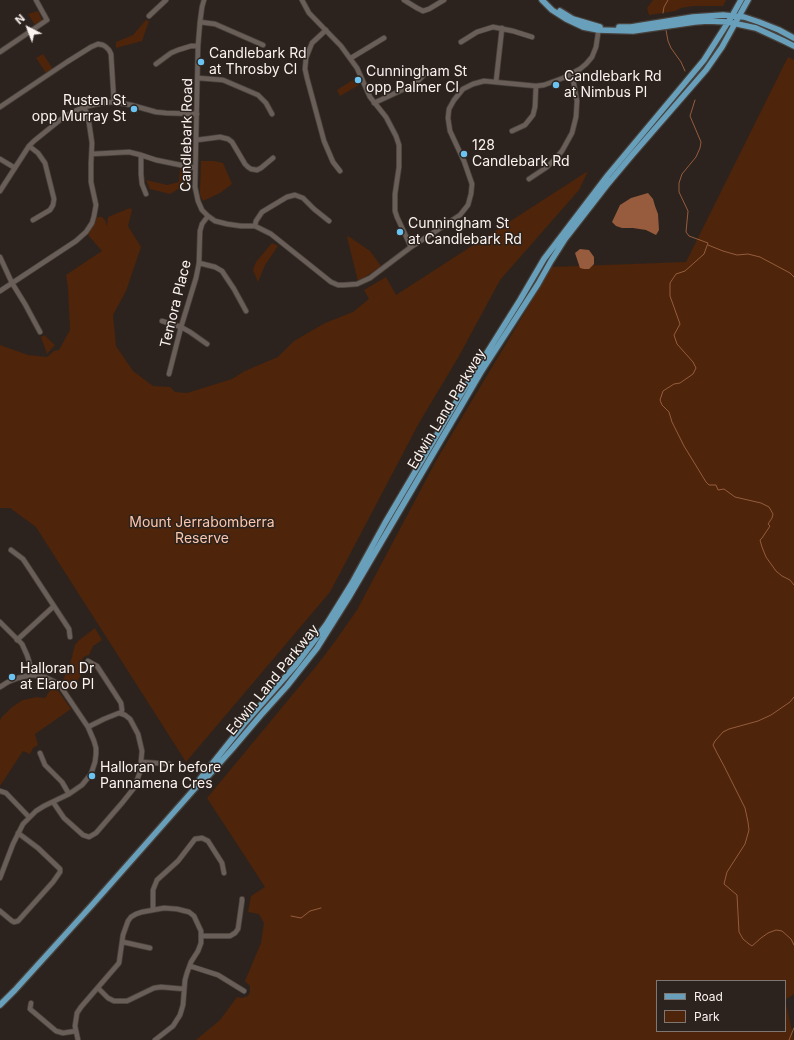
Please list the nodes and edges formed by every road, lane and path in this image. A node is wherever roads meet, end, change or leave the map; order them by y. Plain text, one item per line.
1 (36, 0) edge
2 (166, 0) edge
3 (204, 0) edge
4 (302, 0) edge
5 (404, 0) edge
6 (444, 0) edge
7 (542, 0) edge
8 (545, 0) edge
9 (741, 0) edge
10 (748, 0) edge
11 (149, 16) dead end
12 (732, 16) junction
13 (739, 17) junction
14 (200, 22) junction
15 (728, 22) junction
16 (736, 23) junction
17 (665, 24) junction
18 (502, 28) junction
19 (599, 29) junction
20 (326, 30) junction
21 (532, 37) dead end
22 (384, 38) dead end
23 (794, 38) edge
24 (461, 42) dead end
25 (263, 45) dead end
26 (198, 46) junction
27 (794, 46) edge
28 (0, 52) edge
29 (351, 58) junction
30 (156, 64) dead end
31 (572, 74) junction
32 (423, 76) dead end
33 (198, 78) junction
34 (496, 82) junction
35 (536, 86) junction
36 (114, 102) junction
37 (374, 103) junction
38 (0, 107) edge
39 (84, 107) junction
40 (197, 114) junction
41 (272, 114) dead end
42 (512, 131) dead end
43 (196, 140) junction
44 (29, 146) junction
45 (92, 154) junction
46 (141, 155) junction
47 (273, 158) dead end
48 (0, 159) edge
49 (15, 168) junction
50 (195, 168) junction
51 (340, 171) dead end
52 (529, 180) dead end
53 (0, 191) edge
54 (146, 194) dead end
55 (208, 216) junction
56 (33, 220) dead end
57 (329, 221) dead end
58 (255, 226) junction
59 (411, 247) junction
60 (0, 257) edge
61 (199, 263) junction
62 (12, 284) junction
63 (0, 291) edge
64 (246, 311) dead end
65 (162, 321) dead end
66 (181, 327) junction
67 (40, 332) dead end
68 (207, 344) dead end
69 (169, 374) dead end
70 (11, 550) dead end
71 (54, 606) junction
72 (0, 622) edge
73 (70, 637) dead end
74 (17, 640) junction
75 (88, 661) dead end
76 (31, 675) junction
77 (0, 687) edge
78 (121, 713) junction
79 (88, 727) junction
80 (40, 753) dead end
81 (142, 762) junction
82 (169, 764) dead end
83 (0, 792) edge
84 (69, 794) junction
85 (53, 802) junction
86 (174, 812) junction
87 (29, 817) junction
88 (18, 833) junction
89 (224, 873) dead end
90 (0, 878) edge
91 (242, 899) dead end
92 (153, 910) junction
93 (0, 911) edge
94 (202, 936) junction
95 (123, 942) junction
96 (150, 948) dead end
97 (190, 966) junction
98 (98, 988) junction
99 (184, 989) junction
100 (244, 991) dead end
101 (0, 1005) edge
102 (29, 1007) dead end
103 (76, 1031) junction
104 (78, 1040) edge
105 (156, 1040) edge

1 - 28 street
2 - 11 street
3 - 14 street, Candlebark Road
4 - 20 street
5 - 6 street
7 - 19 main road
8 - 19 main road
9 - 12 main road, Edwin Land Parkway
10 - 13 main road, Edwin Land Parkway
12 - 13 main road
12 - 15 main road, Edwin Land Parkway
12 - 17 main road
13 - 16 main road, Edwin Land Parkway
13 - 23 main road
14 - 25 street
14 - 26 street, Candlebark Road
15 - 16 main road
15 - 17 main road
15 - 86 main road, Edwin Land Parkway
16 - 27 main road
16 - 86 main road, Edwin Land Parkway
17 - 19 main road
18 - 21 street
18 - 24 street
18 - 34 street
19 - 31 street
20 - 29 street
20 - 51 street
22 - 29 street
26 - 30 street
26 - 33 street, Candlebark Road
29 - 37 street
31 - 35 street
31 - 52 street
32 - 37 street
33 - 40 street, Candlebark Road
33 - 41 street
34 - 35 street
34 - 59 street
35 - 42 street
36 - 38 street
36 - 39 street
36 - 40 street
37 - 59 street
39 - 44 street
39 - 45 street
40 - 43 street, Candlebark Road
43 - 47 street
43 - 50 street, Candlebark Road
44 - 49 street
44 - 56 street
45 - 46 street
45 - 62 street
46 - 50 street
46 - 54 street
48 - 49 street
49 - 53 street
50 - 55 street, Candlebark Road
55 - 58 street
55 - 61 street, Temora Place
57 - 58 street
58 - 59 street
60 - 62 street
61 - 64 street
61 - 66 street, Temora Place
62 - 63 street
62 - 67 street
65 - 66 street
66 - 68 street
66 - 69 street, Temora Place
70 - 71 street
71 - 73 street
71 - 74 street
72 - 74 street
74 - 76 street
75 - 78 street
76 - 77 street
76 - 79 street
78 - 79 street
78 - 81 street
79 - 84 street
80 - 84 street
81 - 82 street
81 - 85 street
83 - 87 street
84 - 85 street
85 - 87 street
86 - 101 main road, Edwin Land Parkway
87 - 88 street
88 - 90 street
88 - 93 street
89 - 92 street
91 - 94 street
92 - 94 street
92 - 95 street
94 - 97 street
95 - 96 street
95 - 98 street
97 - 99 street
97 - 100 street
98 - 99 street
98 - 103 street
99 - 105 street
102 - 103 street
103 - 104 street

